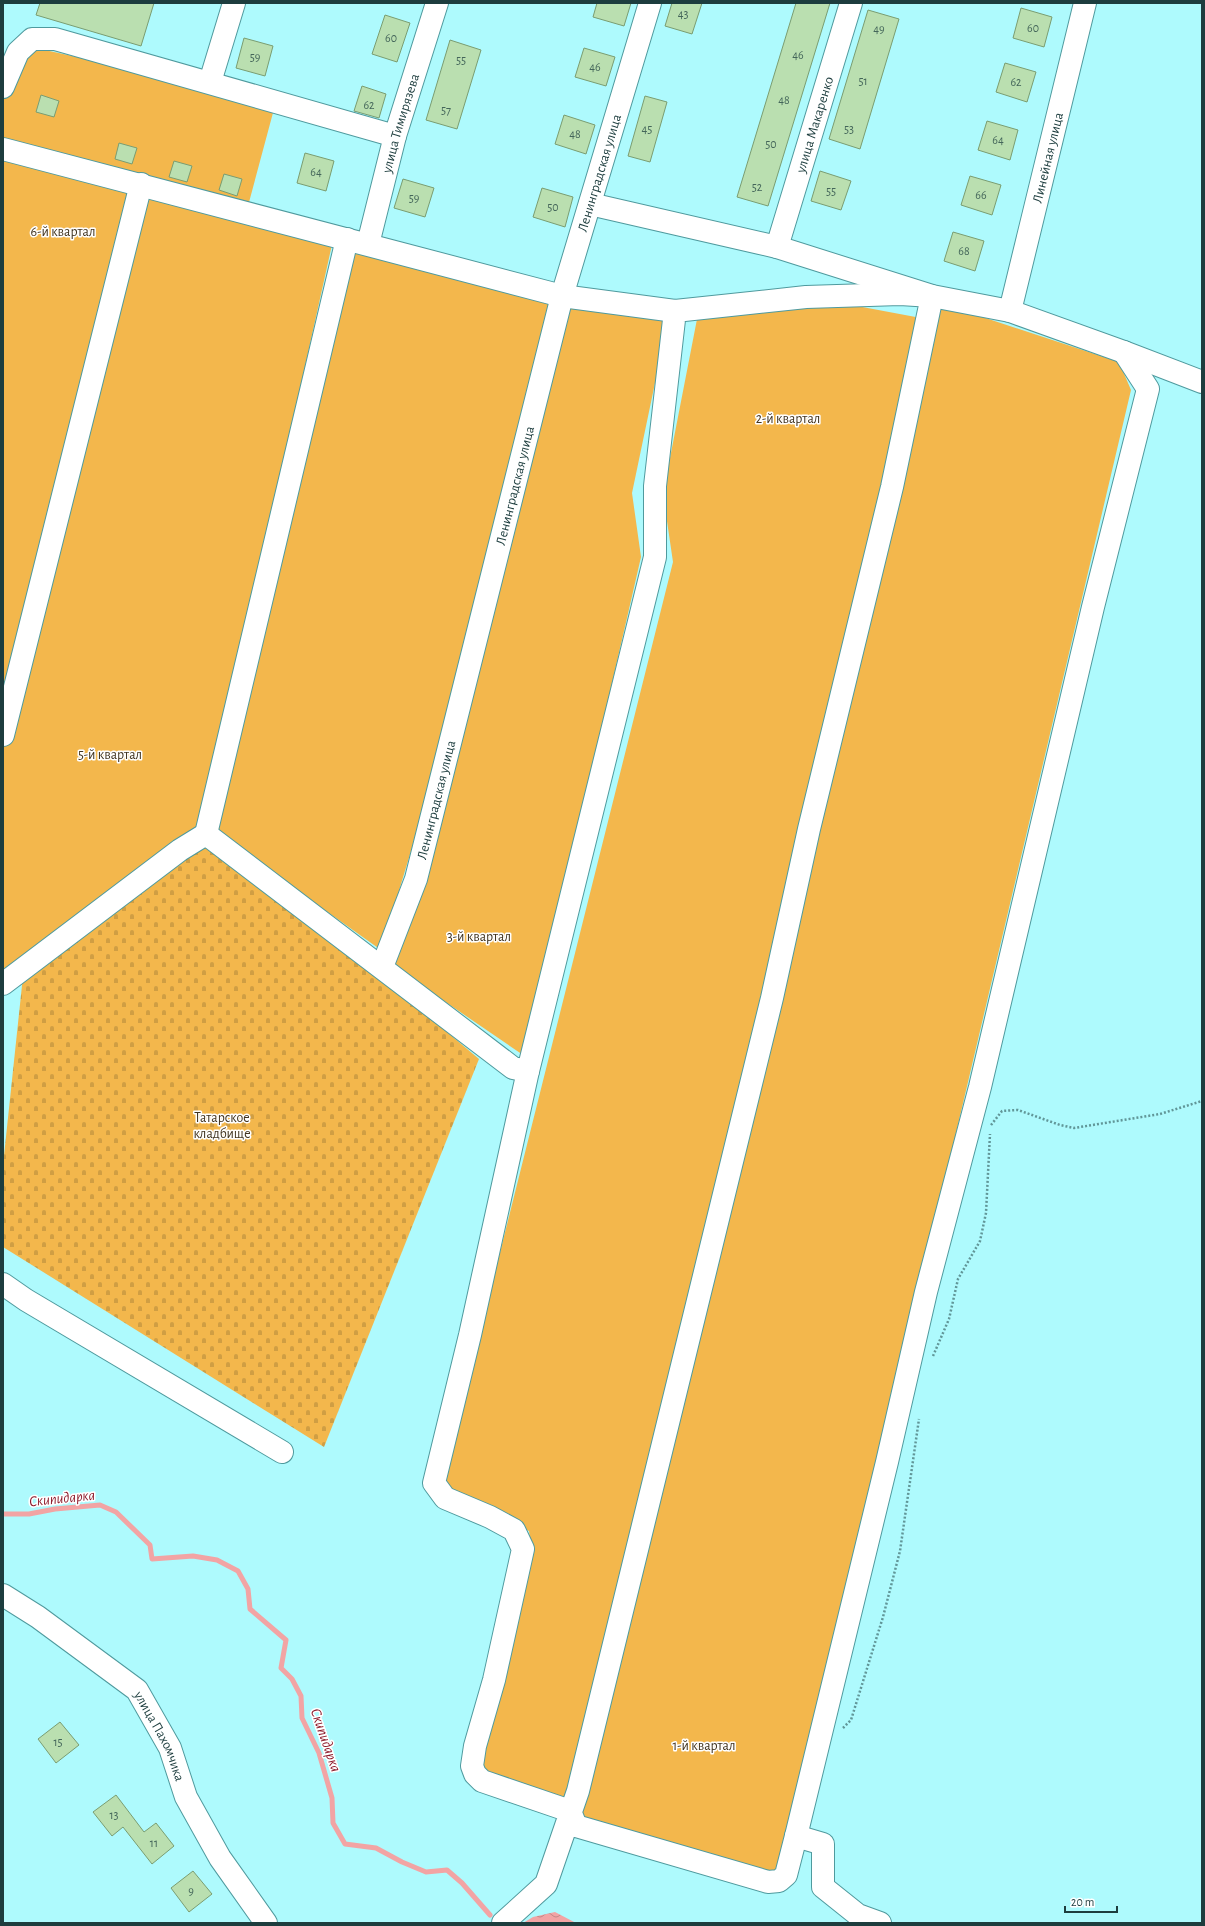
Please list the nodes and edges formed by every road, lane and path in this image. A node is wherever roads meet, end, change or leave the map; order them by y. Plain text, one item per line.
1 (234, 3) edge
2 (436, 3) edge
3 (650, 3) edge
4 (851, 3) edge
5 (1085, 3) edge
6 (210, 82) junction
7 (3, 87) edge
8 (395, 136) junction
9 (3, 148) edge
10 (142, 184) junction
11 (590, 204) junction
12 (357, 241) junction
13 (777, 246) junction
14 (562, 296) junction
15 (932, 296) junction
16 (675, 311) junction
17 (1010, 311) junction
18 (1124, 352) junction
19 (1202, 382) edge
20 (3, 735) edge
21 (206, 834) junction
22 (382, 967) junction
23 (3, 984) edge
24 (528, 1071) junction
25 (1202, 1101) edge
26 (3, 1284) edge
27 (931, 1361) dead end
28 (919, 1415) dead end
29 (282, 1452) dead end
30 (3, 1595) edge
31 (820, 1738) junction
32 (570, 1811) junction
33 (796, 1836) junction
34 (266, 1923) edge
35 (503, 1923) edge
36 (880, 1923) edge

1 - 6 street
2 - 8 street, улица Тимирязева
3 - 11 street, Ленинградская улица
4 - 13 street, улица Макаренко
5 - 17 street, Линейная улица
6 - 7 street
6 - 8 street
8 - 12 street, улица Тимирязева
9 - 10 street
10 - 12 street
10 - 20 street
11 - 13 street
11 - 14 street, Ленинградская улица
12 - 14 street
12 - 21 street, улица Тимирязева
13 - 15 street
14 - 16 street
14 - 22 street, Ленинградская улица
15 - 16 street
15 - 17 street
15 - 32 street
16 - 24 street
17 - 18 street
18 - 19 street
18 - 31 street
21 - 22 street
21 - 23 street
22 - 24 street
24 - 32 street
25 - 27 path
26 - 29 street
28 - 31 path
30 - 34 street, улица Пахомчика
31 - 33 street
32 - 33 street
32 - 35 street
33 - 36 street

